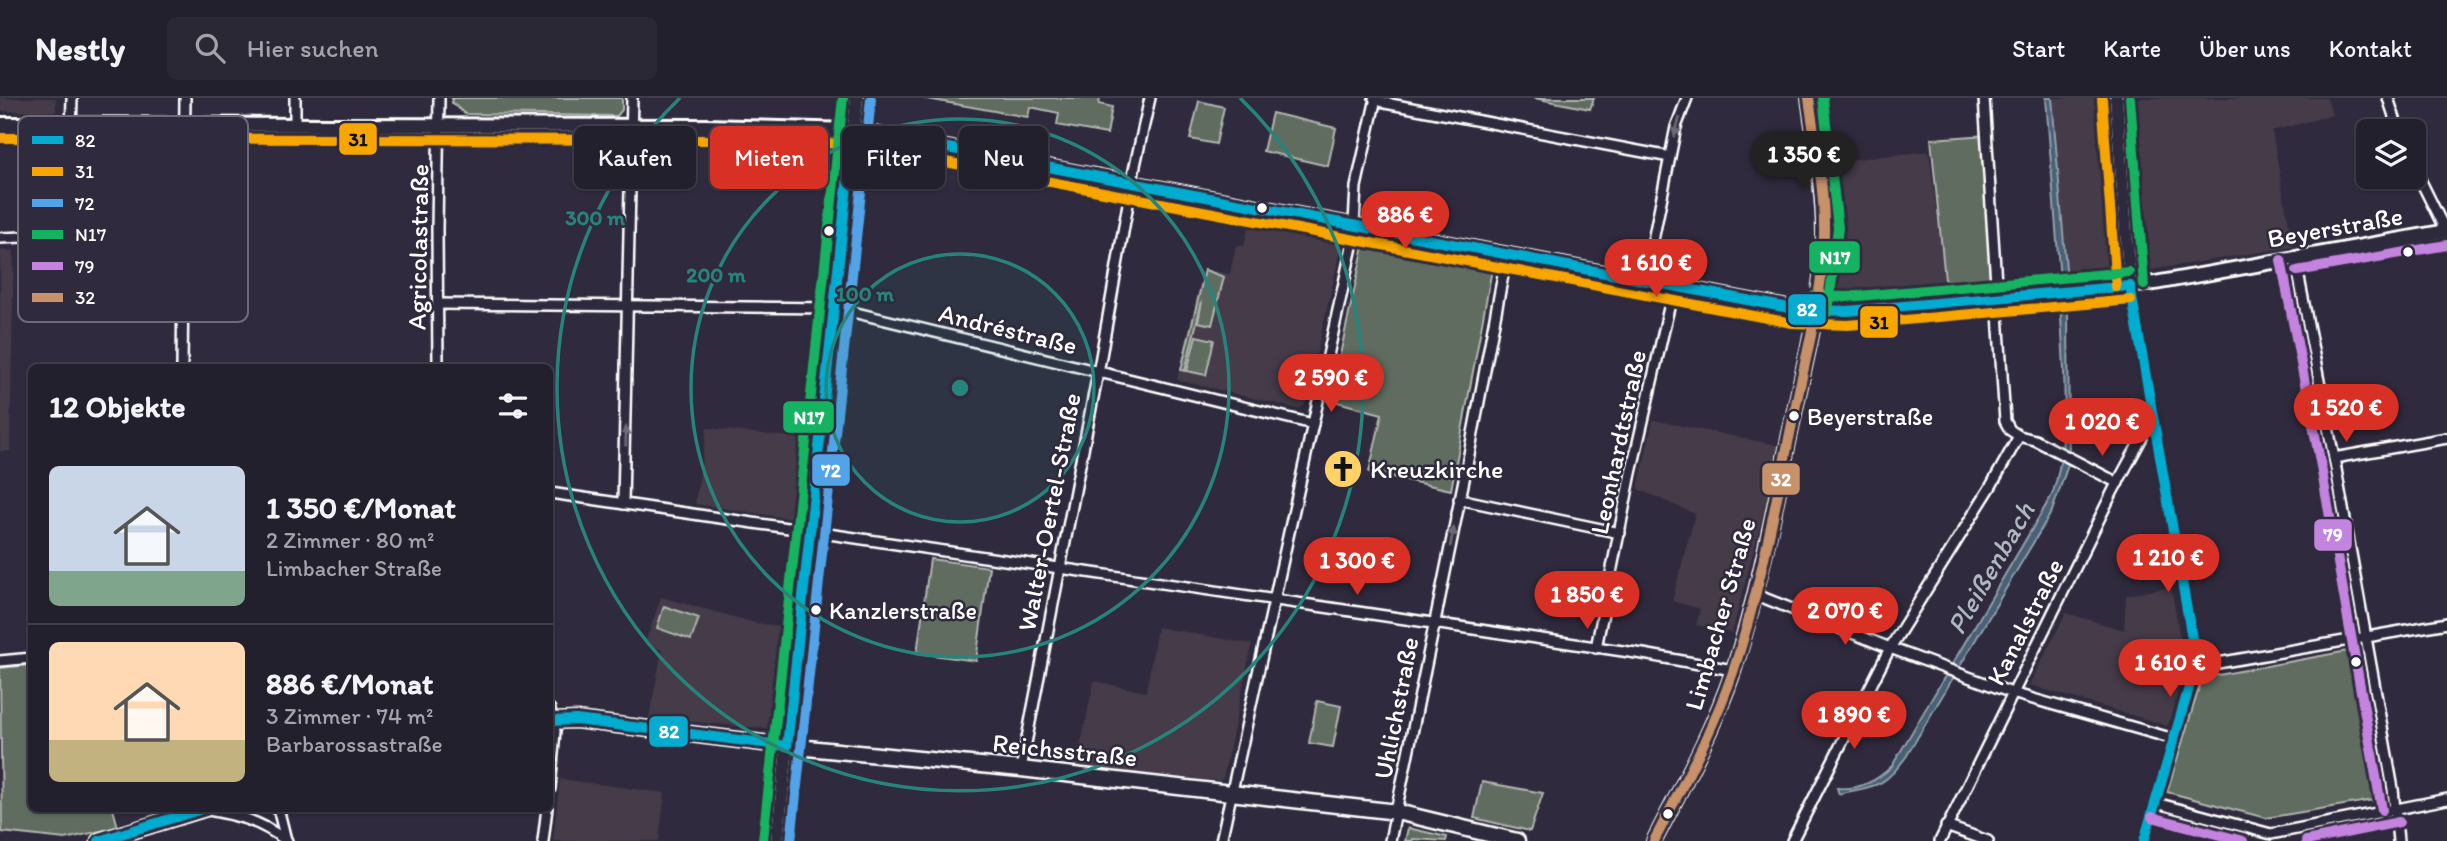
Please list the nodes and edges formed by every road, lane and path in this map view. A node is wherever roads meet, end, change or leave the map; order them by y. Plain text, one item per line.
1 (72, 98) edge
2 (185, 98) edge
3 (295, 98) edge
4 (439, 98) edge
5 (632, 98) edge
6 (857, 98) edge
7 (1150, 98) edge
8 (1375, 98) edge
9 (1687, 98) edge
10 (1810, 98) edge
11 (1984, 98) edge
12 (2116, 98) edge
13 (2388, 98) edge
14 (72, 116) edge
15 (185, 116) edge
16 (2395, 119) edge
17 (0, 124) edge
18 (18, 124) edge
19 (248, 125) edge
20 (295, 125) junction
21 (440, 126) junction
22 (631, 126) edge
23 (854, 126) edge
24 (574, 127) edge
25 (696, 128) edge
26 (842, 130) edge
27 (945, 147) edge
28 (1670, 157) junction
29 (1132, 183) junction
30 (632, 189) edge
31 (847, 189) edge
32 (2425, 189) edge
33 (1354, 225) junction
34 (2446, 232) edge
35 (18, 237) edge
36 (0, 238) edge
37 (1507, 254) junction
38 (2295, 257) junction
39 (1646, 280) junction
40 (1674, 286) junction
41 (2130, 286) junction
42 (1998, 299) junction
43 (438, 304) junction
44 (628, 306) junction
45 (836, 308) junction
46 (1814, 310) junction
47 (182, 322) edge
48 (182, 364) edge
49 (438, 364) edge
50 (1098, 373) junction
51 (1313, 424) junction
52 (2153, 426) junction
53 (2019, 436) junction
54 (2447, 438) edge
55 (2334, 458) junction
56 (2118, 482) junction
57 (553, 493) edge
58 (1459, 499) junction
59 (624, 504) junction
60 (812, 531) junction
61 (1620, 533) junction
62 (1059, 568) junction
63 (1754, 594) junction
64 (1275, 599) junction
65 (1435, 623) junction
66 (2447, 623) edge
67 (2364, 636) junction
68 (1596, 648) junction
69 (1890, 648) junction
70 (28, 658) edge
71 (0, 661) edge
72 (2194, 667) junction
73 (1733, 670) junction
74 (2012, 693) junction
75 (553, 722) edge
76 (2174, 739) junction
77 (787, 746) junction
78 (1021, 769) junction
79 (1231, 793) junction
80 (2447, 799) edge
81 (2156, 803) junction
82 (2396, 808) junction
83 (185, 812) edge
84 (222, 812) edge
85 (279, 812) edge
86 (547, 812) edge
87 (1397, 812) junction
88 (1945, 825) junction
89 (2271, 838) edge
90 (99, 841) edge
91 (286, 841) edge
92 (543, 841) edge
93 (777, 841) edge
94 (1221, 841) edge
95 (1390, 841) edge
96 (1517, 841) edge
97 (1654, 841) edge
98 (1793, 841) edge
99 (1940, 841) edge
100 (1988, 841) edge
101 (2144, 841) edge
102 (2398, 841) edge

1 - 14 street
2 - 15 street
3 - 20 street
4 - 21 street, Agricolastraße
5 - 22 street
6 - 23 street
7 - 29 street, Walter-Oertel-Straße
8 - 28 street
8 - 33 street
9 -> 28 street
10 - 46 street, Limbacher Straße
11 - 42 street
12 - 41 street
13 - 16 street
17 - 18 street, Beyerstraße
19 - 20 street, Beyerstraße
20 - 21 street, Beyerstraße
21 - 24 street, Beyerstraße
21 - 43 street, Agricolastraße
25 - 26 street, Beyerstraße
27 - 29 street, Beyerstraße
28 - 39 street
29 - 33 street, Beyerstraße
29 - 50 street, Walter-Oertel-Straße
30 - 44 street
31 - 45 street
32 - 34 street
33 - 37 street, Beyerstraße
33 - 51 street
34 - 38 street, Beyerstraße
35 - 36 street
37 - 39 street, Beyerstraße
37 - 58 street, Uhlichstraße
38 - 41 street, Beyerstraße
38 - 55 street
39 - 40 street, Beyerstraße
40 - 46 street, Beyerstraße
40 - 61 street, Leonhardtstraße
41 - 42 street, Beyerstraße
41 - 52 street
42 - 46 street, Beyerstraße
42 - 53 street
43 - 44 street, Andréstraße
43 - 49 street, Agricolastraße
44 - 45 street, Andréstraße
59 -> 44 street
45 - 50 street, Andréstraße
45 - 60 street
46 - 63 street, Limbacher Straße
47 - 48 street
50 - 51 street, Andréstraße
50 - 62 street, Walter-Oertel-Straße
51 - 64 street
52 - 56 street, Kanalstraße
52 - 72 street
53 - 56 street
53 - 69 street
54 - 55 street
55 - 67 street
56 - 74 street, Kanalstraße
57 - 59 street
58 - 61 street
65 -> 58 street, Uhlichstraße
59 - 60 street
60 - 62 street
60 - 77 street
61 - 68 street, Leonhardtstraße
62 - 64 street
62 - 78 street, Walter-Oertel-Straße
63 - 69 street
63 - 73 street, Limbacher Straße
64 - 65 street
64 - 79 street
65 - 68 street
65 - 87 street, Uhlichstraße
66 - 67 street
67 - 72 street
67 - 82 street
68 - 73 street
69 - 74 street
69 - 98 street
70 - 71 street
72 - 76 street
73 - 97 street, Limbacher Straße
74 - 76 street
74 - 88 street, Kanalstraße
75 - 77 main road, Reichsstraße
76 - 81 street
77 - 78 main road, Reichsstraße
77 - 93 street
78 - 79 main road, Reichsstraße
79 - 87 main road, Reichsstraße
79 - 94 street
80 - 82 street
81 - 89 street
81 - 101 street
82 - 89 street
82 - 102 street
83 - 90 main road
84 - 91 street
85 - 91 street
86 - 92 street
87 - 95 street, Uhlichstraße
87 - 96 main road, Reichsstraße
88 - 99 street, Kanalstraße
88 - 100 street

